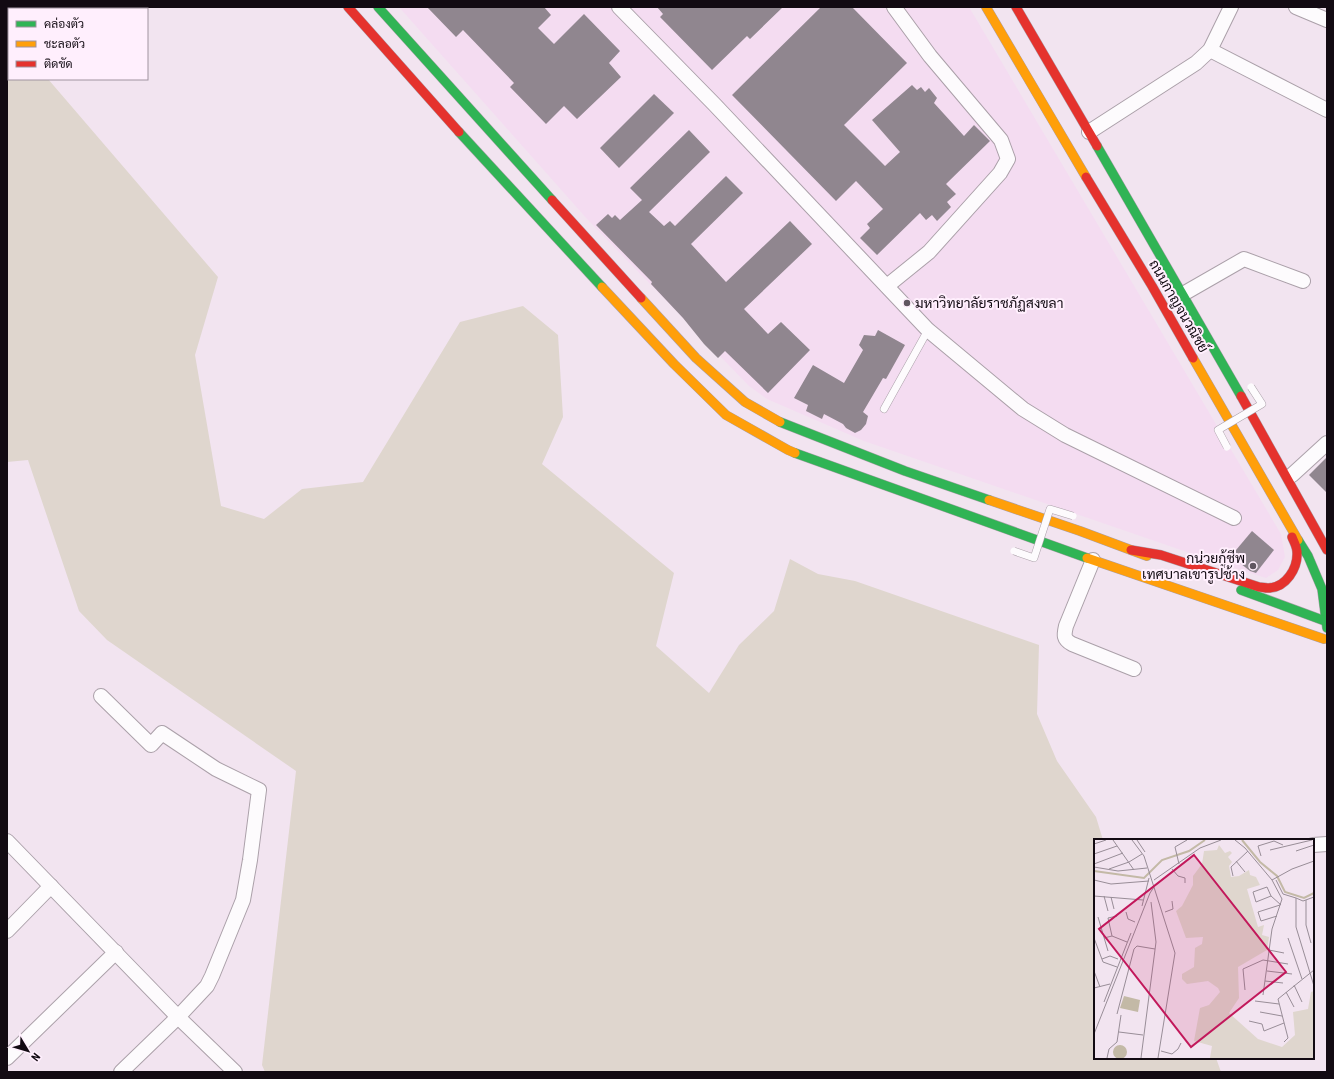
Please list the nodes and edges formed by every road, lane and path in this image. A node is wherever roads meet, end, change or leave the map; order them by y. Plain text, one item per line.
1 (348, 7) edge
2 (378, 7) edge
3 (618, 7) edge
4 (894, 7) edge
5 (986, 7) edge
6 (1016, 7) edge
7 (1231, 7) edge
8 (1296, 7) edge
9 (1327, 20) edge
10 (1210, 50) junction
11 (1327, 110) edge
12 (1089, 132) junction
13 (1303, 281) dead end
14 (887, 286) junction
15 (1183, 294) junction
16 (928, 330) junction
17 (1251, 387) dead end
18 (884, 409) dead end
19 (1261, 430) junction
20 (1327, 443) edge
21 (1227, 446) dead end
22 (1292, 475) junction
23 (1073, 516) dead end
24 (1284, 517) junction
25 (1234, 518) dead end
26 (1327, 532) edge
27 (1131, 550) junction
28 (1327, 550) edge
29 (1014, 551) dead end
30 (1093, 560) junction
31 (1326, 623) edge
32 (1326, 640) edge
33 (1134, 669) dead end
34 (101, 696) dead end
35 (7, 841) edge
36 (1327, 844) edge
37 (1314, 845) edge
38 (51, 886) junction
39 (7, 931) edge
40 (116, 952) junction
41 (178, 1017) junction
42 (7, 1058) edge
43 (121, 1072) edge
44 (235, 1072) edge

1 - 30 main road
2 - 27 main road
3 - 14 street
4 - 14 street
5 - 24 main road, ถนนกาญจนวณิชย์
6 - 12 main road, ถนนกาญจนวณิชย์
7 - 10 street
8 - 9 street
10 - 11 street
10 - 12 street
12 - 15 main road, ถนนกาญจนวณิชย์
13 - 15 street
14 - 16 street
15 - 19 main road, ถนนกาญจนวณิชย์
16 - 18 lane
16 - 25 street
17 - 21 lane, bridge
19 - 22 main road
19 - 28 main road, ถนนกาญจนวณิชย์
20 - 22 street
22 - 26 main road
23 - 29 lane, bridge
24 - 27 main road
24 - 31 main road, ถนนกาญจนวณิชย์
27 - 31 main road
30 - 32 main road
30 - 33 street
34 - 41 street
35 - 38 street
36 - 37 street
38 - 39 street
38 - 40 street
40 - 41 street
40 - 42 street
41 - 43 street
41 - 44 street

